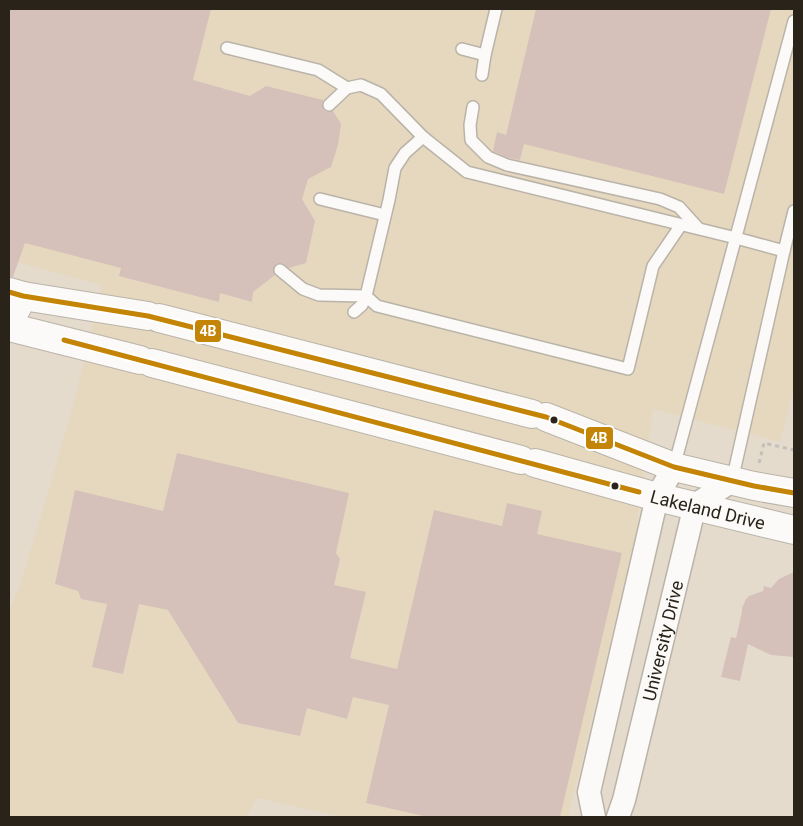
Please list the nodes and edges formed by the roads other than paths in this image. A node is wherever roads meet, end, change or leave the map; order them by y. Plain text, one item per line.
1 (496, 9) edge
2 (794, 21) edge
3 (228, 48) dead end
4 (462, 49) dead end
5 (485, 54) junction
6 (482, 75) dead end
7 (347, 88) junction
8 (329, 105) dead end
9 (473, 107) dead end
10 (424, 137) junction
11 (320, 199) dead end
12 (794, 210) edge
13 (385, 215) junction
14 (681, 225) junction
15 (698, 228) junction
16 (736, 238) junction
17 (784, 251) junction
18 (280, 270) dead end
19 (16, 294) edge
20 (366, 296) junction
21 (354, 312) dead end
22 (9, 322) edge
23 (9, 326) edge
24 (674, 467) junction
25 (732, 481) junction
26 (794, 493) edge
27 (657, 497) junction
28 (695, 505) junction
29 (794, 530) edge
30 (633, 603) junction
31 (669, 613) junction
32 (594, 817) edge
33 (618, 817) edge

1 - 5 lane
2 - 16 lane
3 - 7 lane
4 - 5 lane
5 - 6 lane
7 - 8 lane
7 - 10 lane
9 - 15 lane
10 - 13 lane
10 - 14 lane
11 - 13 lane
12 - 17 lane
13 - 20 lane
14 - 15 lane
14 - 20 lane
15 - 16 lane
16 - 17 lane
16 - 24 lane
17 - 25 lane
18 - 20 lane
19 - 22 main road
19 - 24 main road, Lakeland Drive
20 - 21 lane
23 - 27 main road, Lakeland Drive
24 - 25 main road, Lakeland Drive
24 - 27 street, University Drive
25 - 26 main road, Lakeland Drive
25 - 28 street
27 - 28 main road, Lakeland Drive
27 - 30 street, University Drive
28 - 29 main road, Lakeland Drive
28 - 31 street, University Drive
30 - 31 street
30 - 32 street, University Drive
31 - 33 street, University Drive

